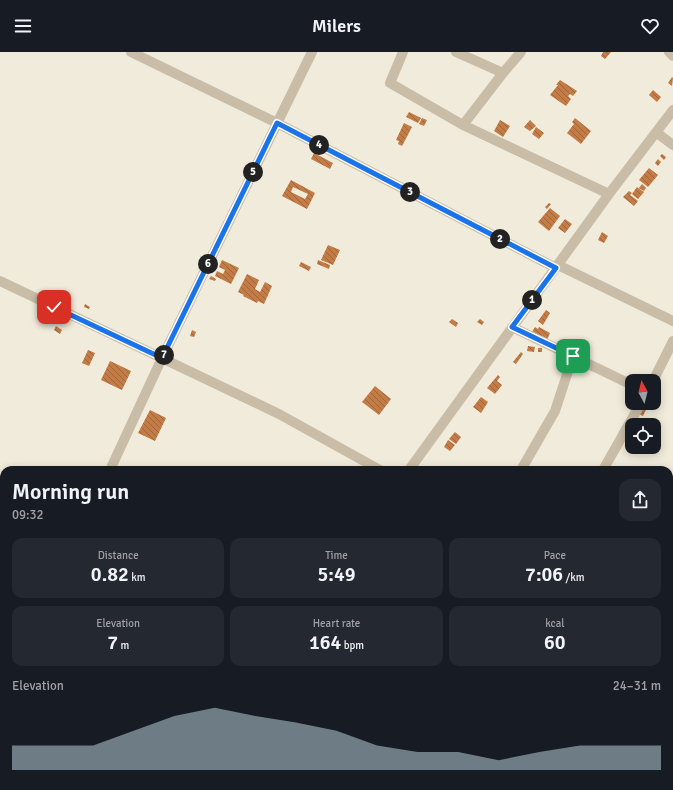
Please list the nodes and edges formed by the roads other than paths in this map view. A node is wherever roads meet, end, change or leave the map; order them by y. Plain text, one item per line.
1 (131, 52) edge
2 (312, 52) edge
3 (403, 52) edge
4 (456, 52) edge
5 (522, 52) edge
6 (669, 52) edge
7 (673, 56) edge
8 (503, 73) junction
9 (673, 110) edge
10 (277, 123) junction
11 (463, 126) junction
12 (657, 133) junction
13 (673, 144) edge
14 (609, 194) junction
15 (557, 266) junction
16 (0, 281) edge
17 (673, 321) edge
18 (512, 327) junction
19 (673, 341) edge
20 (573, 356) junction
21 (162, 358) junction
22 (656, 374) edge
23 (625, 382) edge
24 (637, 410) edge
25 (112, 466) edge
26 (373, 466) edge
27 (412, 466) edge
28 (523, 466) edge
29 (605, 466) edge

1 - 10 street
2 - 10 street
3 - 11 street
4 - 8 street
5 - 8 street
6 - 7 street
8 - 11 street
9 - 12 street
10 - 15 street
10 - 21 street
11 - 14 street
12 - 13 street
12 - 14 street
14 - 15 street
15 - 17 street
15 - 18 street
16 - 21 street
18 - 20 street
18 - 27 street
19 - 22 street
20 - 23 street
20 - 28 street
21 - 25 street
21 - 26 street
24 - 29 street

